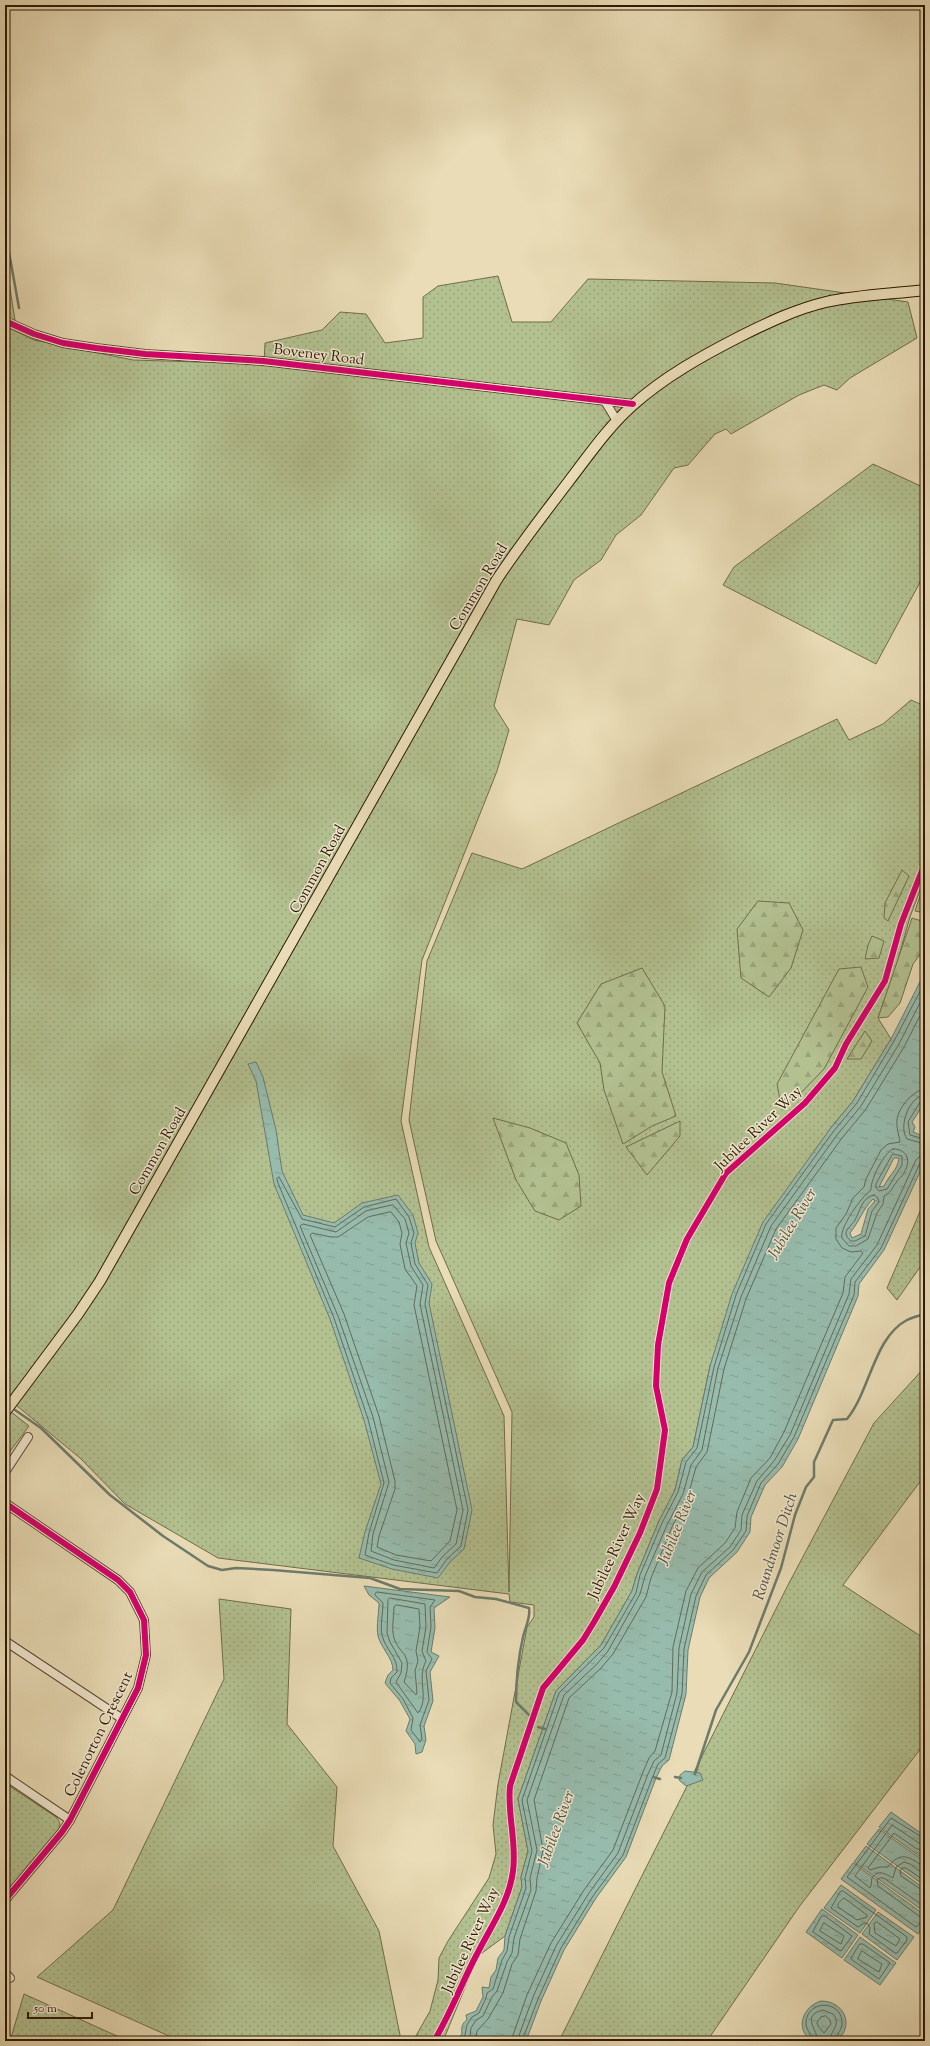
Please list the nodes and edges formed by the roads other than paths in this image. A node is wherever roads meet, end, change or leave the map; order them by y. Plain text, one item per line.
1 (925, 290) edge
2 (5, 321) edge
3 (606, 402) junction
4 (633, 404) junction
5 (617, 420) junction
6 (5, 1412) edge
7 (28, 1437) dead end
8 (5, 1472) edge
9 (5, 1503) edge
10 (5, 1641) edge
11 (121, 1718) junction
12 (5, 1776) edge
13 (70, 1820) junction
14 (5, 1900) edge

1 - 4 main road, Common Road
2 - 3 street, Boveney Road
3 - 4 street, Boveney Road
3 - 5 street
4 - 5 main road, Common Road
5 - 6 main road, Common Road
7 - 8 street
9 - 11 street, Colenorton Crescent
10 - 11 street
11 - 13 street, Colenorton Crescent
12 - 13 street
13 - 14 street, Colenorton Crescent

